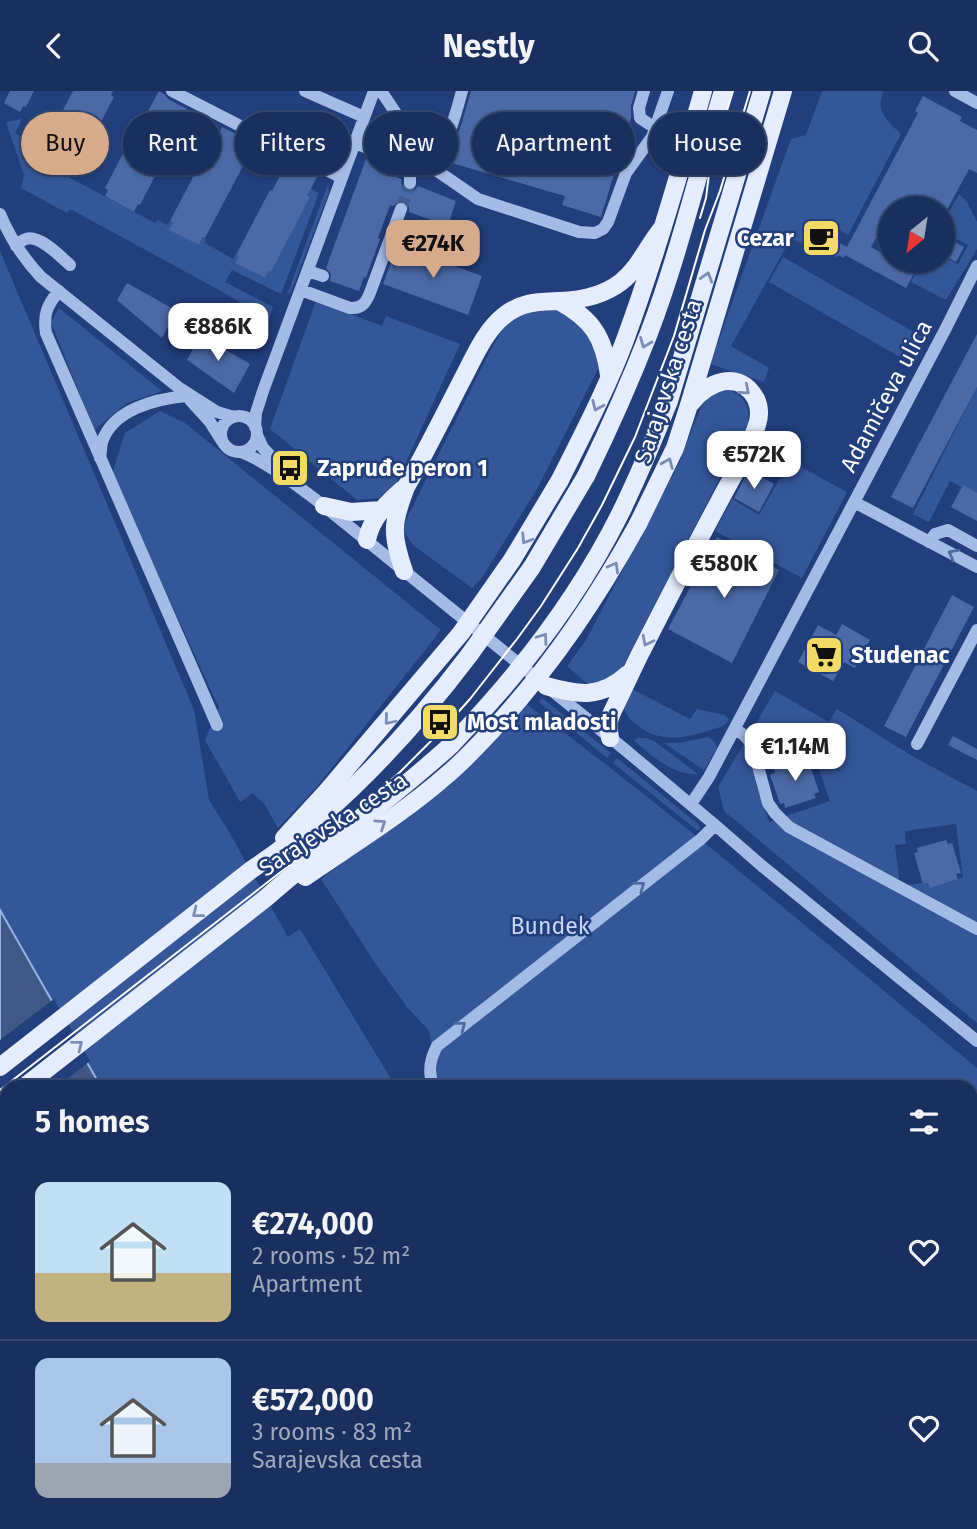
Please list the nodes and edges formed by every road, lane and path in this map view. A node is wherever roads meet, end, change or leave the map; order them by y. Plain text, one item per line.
1 (172, 91) edge
2 (305, 91) edge
3 (374, 91) edge
4 (381, 91) edge
5 (462, 91) edge
6 (644, 91) edge
7 (668, 91) edge
8 (703, 91) edge
9 (723, 91) edge
10 (762, 91) edge
11 (783, 91) edge
12 (955, 91) edge
13 (977, 103) edge
14 (366, 112) edge
15 (395, 112) edge
16 (455, 112) edge
17 (661, 112) edge
18 (364, 117) joint
19 (649, 124) edge
20 (649, 141) edge
21 (355, 143) junction
22 (443, 175) edge
23 (342, 178) junction
24 (410, 183) dead end
25 (401, 209) tunnel mouth
26 (0, 214) edge
27 (663, 227) junction
28 (16, 246) junction
29 (70, 265) dead end
30 (977, 266) edge
31 (308, 271) junction
32 (323, 276) dead end
33 (301, 290) junction
34 (58, 291) junction
35 (559, 301) junction
36 (610, 376) junction
37 (263, 391) junction
38 (182, 392) junction
39 (689, 405) junction
40 (237, 417) junction
41 (256, 431) junction
42 (222, 440) junction
43 (241, 452) junction
44 (100, 459) junction
45 (303, 490) junction
46 (854, 502) junction
47 (324, 506) junction
48 (389, 513) junction
49 (367, 540) junction
50 (929, 542) junction
51 (977, 546) edge
52 (977, 567) edge
53 (404, 571) junction
54 (977, 630) edge
55 (631, 672) junction
56 (546, 686) junction
57 (217, 725) dead end
58 (734, 729) junction
59 (610, 738) junction
60 (917, 744) dead end
61 (691, 804) junction
62 (715, 825) junction
63 (285, 841) junction
64 (302, 872) junction
65 (977, 929) edge
66 (977, 1041) edge
67 (0, 1067) edge
68 (33, 1080) edge
69 (431, 1080) edge

1 - 23 street
2 - 18 street
3 - 14 street
4 - 15 street
5 - 16 street
6 - 19 street
7 - 17 street
8 - 27 main road, Sarajevska cesta
9 -> 63 main road, Sarajevska cesta, bridge
64 -> 10 main road, Sarajevska cesta, bridge
11 - 39 main road, Sarajevska cesta
12 - 13 street
18 - 21 street
20 - 22 street
21 - 23 street
21 - 24 street
23 - 31 street
25 - 33 street
26 - 28 street
27 - 35 main road
27 - 36 main road, Sarajevska cesta
28 - 29 street
28 - 34 street
30 - 46 street, Adamičeva ulica
31 - 32 street
31 - 33 street
33 - 37 street
34 - 38 street
34 - 44 street
35 - 36 main road
35 - 48 main road
36 -> 63 main road, Sarajevska cesta, bridge
37 - 40 street
37 - 41 street
38 - 40 street
38 - 42 street
38 - 44 street
39 -> 55 main road
64 -> 39 main road, Sarajevska cesta, bridge
40 - 41 street
40 - 42 street
41 - 43 street
41 - 45 street
42 - 43 street
43 - 45 street
44 - 57 street
45 - 47 street
46 - 50 street
46 - 58 street, Adamičeva ulica
47 - 48 main road
47 - 49 street
48 - 49 main road
48 - 53 main road
49 - 53 street
50 - 51 street
52 -> 50 street
53 - 56 street
54 - 60 street
55 - 56 main road
55 - 59 main road
56 - 59 street
58 - 61 street, Adamičeva ulica
58 - 65 street
59 - 61 street
61 - 62 street
62 - 66 street
69 -> 62 street
63 -> 67 main road, Sarajevska cesta
68 -> 64 main road, Sarajevska cesta

